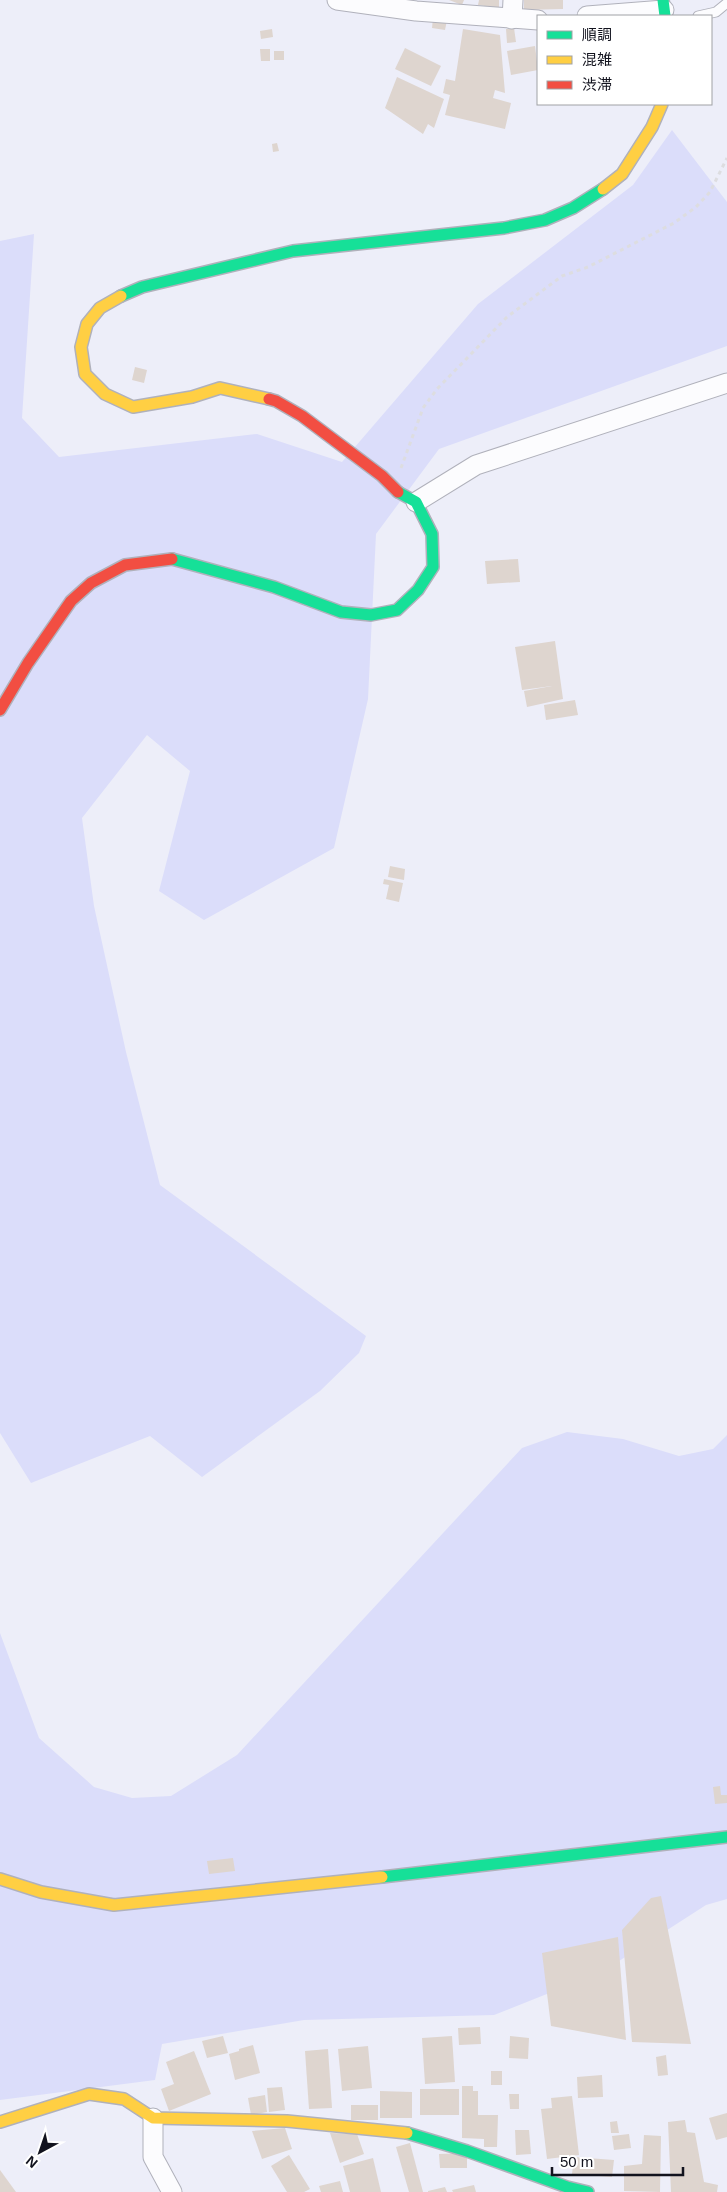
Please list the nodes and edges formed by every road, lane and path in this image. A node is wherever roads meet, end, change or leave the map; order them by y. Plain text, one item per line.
1 (337, 0) edge
2 (513, 0) edge
3 (727, 3) edge
4 (667, 11) edge
5 (603, 15) edge
6 (702, 15) edge
7 (512, 19) junction
8 (537, 20) edge
9 (662, 105) edge
10 (727, 158) edge
11 (727, 382) edge
12 (394, 490) junction
13 (416, 502) junction
14 (0, 710) edge
15 (727, 1837) edge
16 (0, 1879) edge
17 (153, 2118) junction
18 (0, 2122) edge
19 (172, 2192) edge
20 (588, 2192) edge

1 - 7 street
2 - 7 street
3 - 6 lane
4 - 5 street
7 - 8 street
9 - 12 street
10 - 12 path
11 - 13 street
12 - 13 street
13 - 14 street
15 - 16 street
17 - 18 street
17 - 19 street
17 - 20 street

